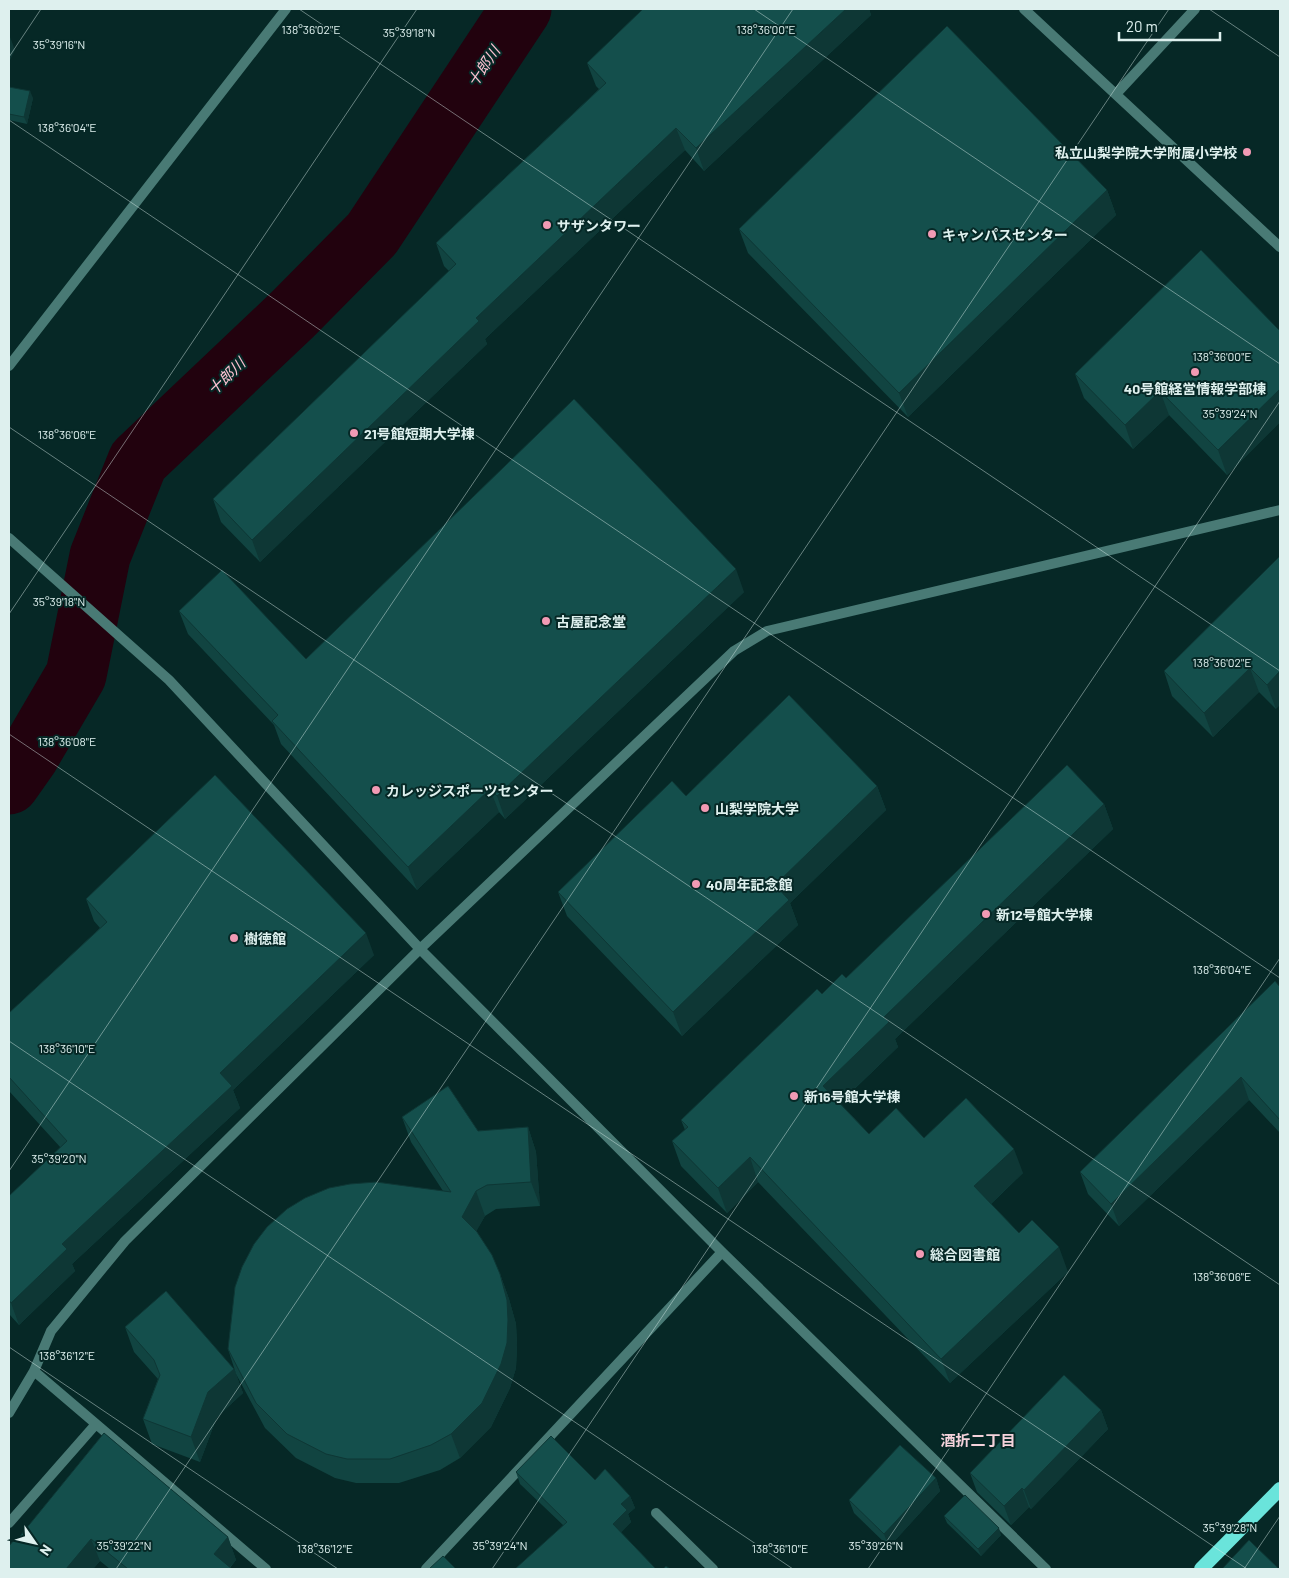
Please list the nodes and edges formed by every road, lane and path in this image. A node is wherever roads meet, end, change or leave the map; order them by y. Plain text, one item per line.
1 (286, 9) edge
2 (1024, 9) edge
3 (1196, 9) edge
4 (1116, 94) junction
5 (1280, 247) edge
6 (9, 366) edge
7 (1280, 510) edge
8 (9, 538) edge
9 (420, 949) junction
10 (722, 1252) junction
11 (34, 1371) junction
12 (9, 1413) edge
13 (96, 1424) junction
14 (1280, 1489) edge
15 (656, 1513) dead end
16 (9, 1523) edge
17 (266, 1569) edge
18 (426, 1569) edge
19 (713, 1569) edge
20 (1046, 1569) edge
21 (1201, 1569) edge

1 - 6 street
2 - 4 street
3 - 4 street
4 - 5 street
7 - 9 street
8 - 9 street
9 - 10 street
9 - 11 street
10 - 18 street
10 - 20 street
11 - 12 street
11 - 13 street
13 - 16 street
13 - 17 street
14 - 21 highway
15 - 19 street

